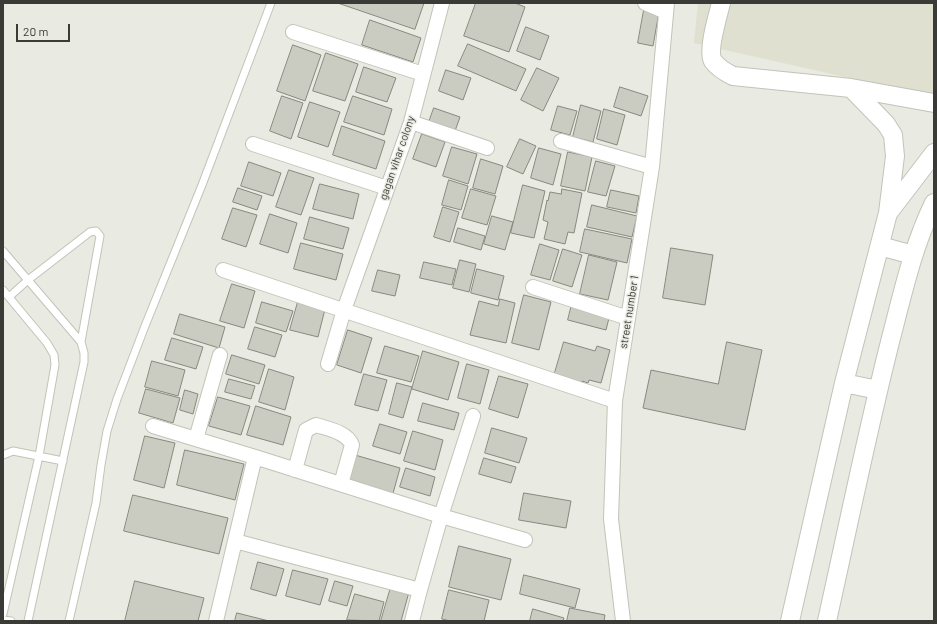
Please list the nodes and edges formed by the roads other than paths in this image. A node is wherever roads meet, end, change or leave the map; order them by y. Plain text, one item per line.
1 (271, 3) edge
2 (442, 3) edge
3 (645, 3) edge
4 (721, 3) edge
5 (667, 8) edge
6 (293, 32) dead end
7 (423, 74) junction
8 (851, 88) junction
9 (934, 103) edge
10 (410, 122) junction
11 (561, 141) dead end
12 (253, 144) dead end
13 (487, 148) dead end
14 (934, 153) edge
15 (652, 167) junction
16 (386, 188) junction
17 (934, 203) edge
18 (888, 212) junction
19 (880, 246) junction
20 (3, 251) edge
21 (913, 255) junction
22 (223, 270) dead end
23 (28, 280) junction
24 (533, 287) dead end
25 (3, 290) edge
26 (9, 297) junction
27 (344, 310) junction
28 (628, 318) junction
29 (80, 342) junction
30 (220, 355) dead end
31 (328, 364) dead end
32 (844, 383) junction
33 (878, 390) junction
34 (615, 401) junction
35 (472, 416) dead end
36 (153, 426) dead end
37 (196, 438) junction
38 (3, 455) edge
39 (39, 456) junction
40 (255, 457) junction
41 (63, 461) junction
42 (295, 470) junction
43 (340, 484) junction
44 (441, 516) junction
45 (525, 540) dead end
46 (235, 541) junction
47 (420, 590) junction
48 (3, 614) edge
49 (3, 620) edge
50 (11, 621) edge
51 (28, 621) edge
52 (69, 621) edge
53 (216, 621) edge
54 (412, 621) edge
55 (623, 621) edge
56 (790, 621) edge
57 (827, 621) edge

1 - 52 lane
2 - 7 street, gagan vihar colony
3 - 5 street
4 - 8 street
5 - 15 street, street number 1
6 - 7 street
7 - 10 street, gagan vihar colony
8 - 9 street
8 - 18 street
10 - 13 street
10 - 16 street, gagan vihar colony
11 - 15 street
12 - 16 street
14 - 18 street
15 - 28 street, street number 1
16 - 27 street, gagan vihar colony
17 - 21 street
18 - 19 street
19 - 21 street
19 - 32 street
20 - 23 lane
21 - 33 street
22 - 27 street
23 - 26 lane
23 - 29 lane
23 - 29 lane
24 - 28 street
25 - 26 lane
26 - 39 lane
27 - 31 street, gagan vihar colony
27 - 34 street
28 - 34 street, street number 1
29 - 41 lane
30 - 37 street
32 - 33 street
32 - 56 street
33 - 57 street
34 - 55 street, street number 1
35 - 44 street
36 - 37 street
37 - 40 street
38 - 39 lane
39 - 41 lane
39 - 48 lane
40 - 42 street
40 - 46 street
41 - 51 lane
42 - 43 street
42 - 43 street
43 - 44 street
44 - 45 street
44 - 47 street
46 - 47 street
46 - 53 street
47 - 54 street
49 - 50 lane

